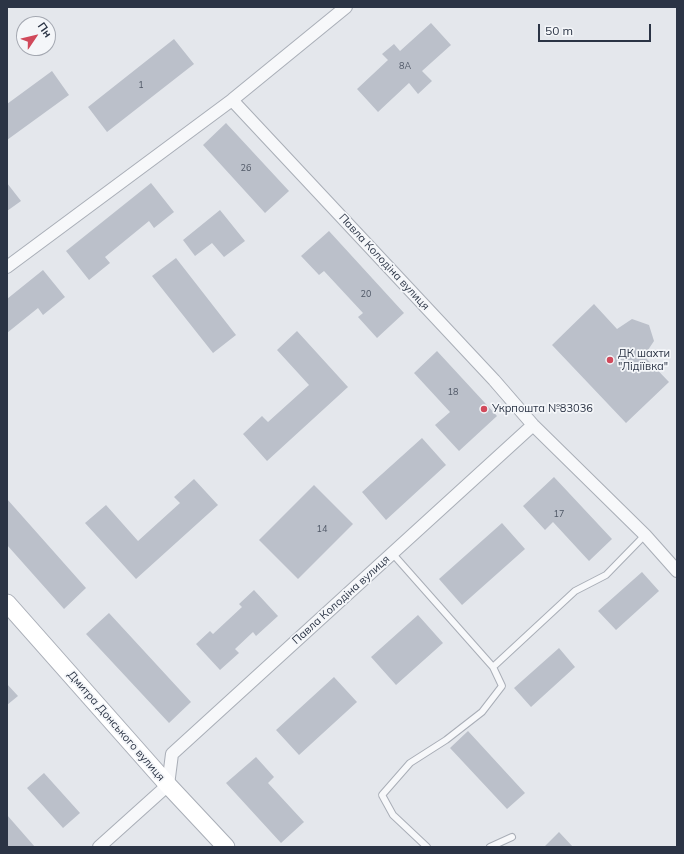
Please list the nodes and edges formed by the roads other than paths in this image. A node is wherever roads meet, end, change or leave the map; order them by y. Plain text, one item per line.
1 (346, 7) edge
2 (232, 100) junction
3 (7, 267) edge
4 (533, 425) junction
5 (645, 535) junction
6 (392, 553) junction
7 (677, 571) edge
8 (7, 603) edge
9 (493, 667) junction
10 (168, 785) junction
11 (512, 837) dead end
12 (100, 847) edge
13 (226, 847) edge
14 (427, 847) edge
15 (490, 847) edge

1 - 2 street
2 - 3 street
2 - 4 street, Павла Колодіна вулиця
4 - 5 street, Павла Колодіна вулиця
4 - 6 street, Павла Колодіна вулиця
5 - 7 street, Павла Колодіна вулиця
5 - 9 lane
6 - 9 lane
6 - 10 street, Павла Колодіна вулиця
8 - 10 street, Дмитра Донського вулиця
9 - 14 lane
10 - 12 street
10 - 13 street, Дмитра Донського вулиця
11 - 15 lane

